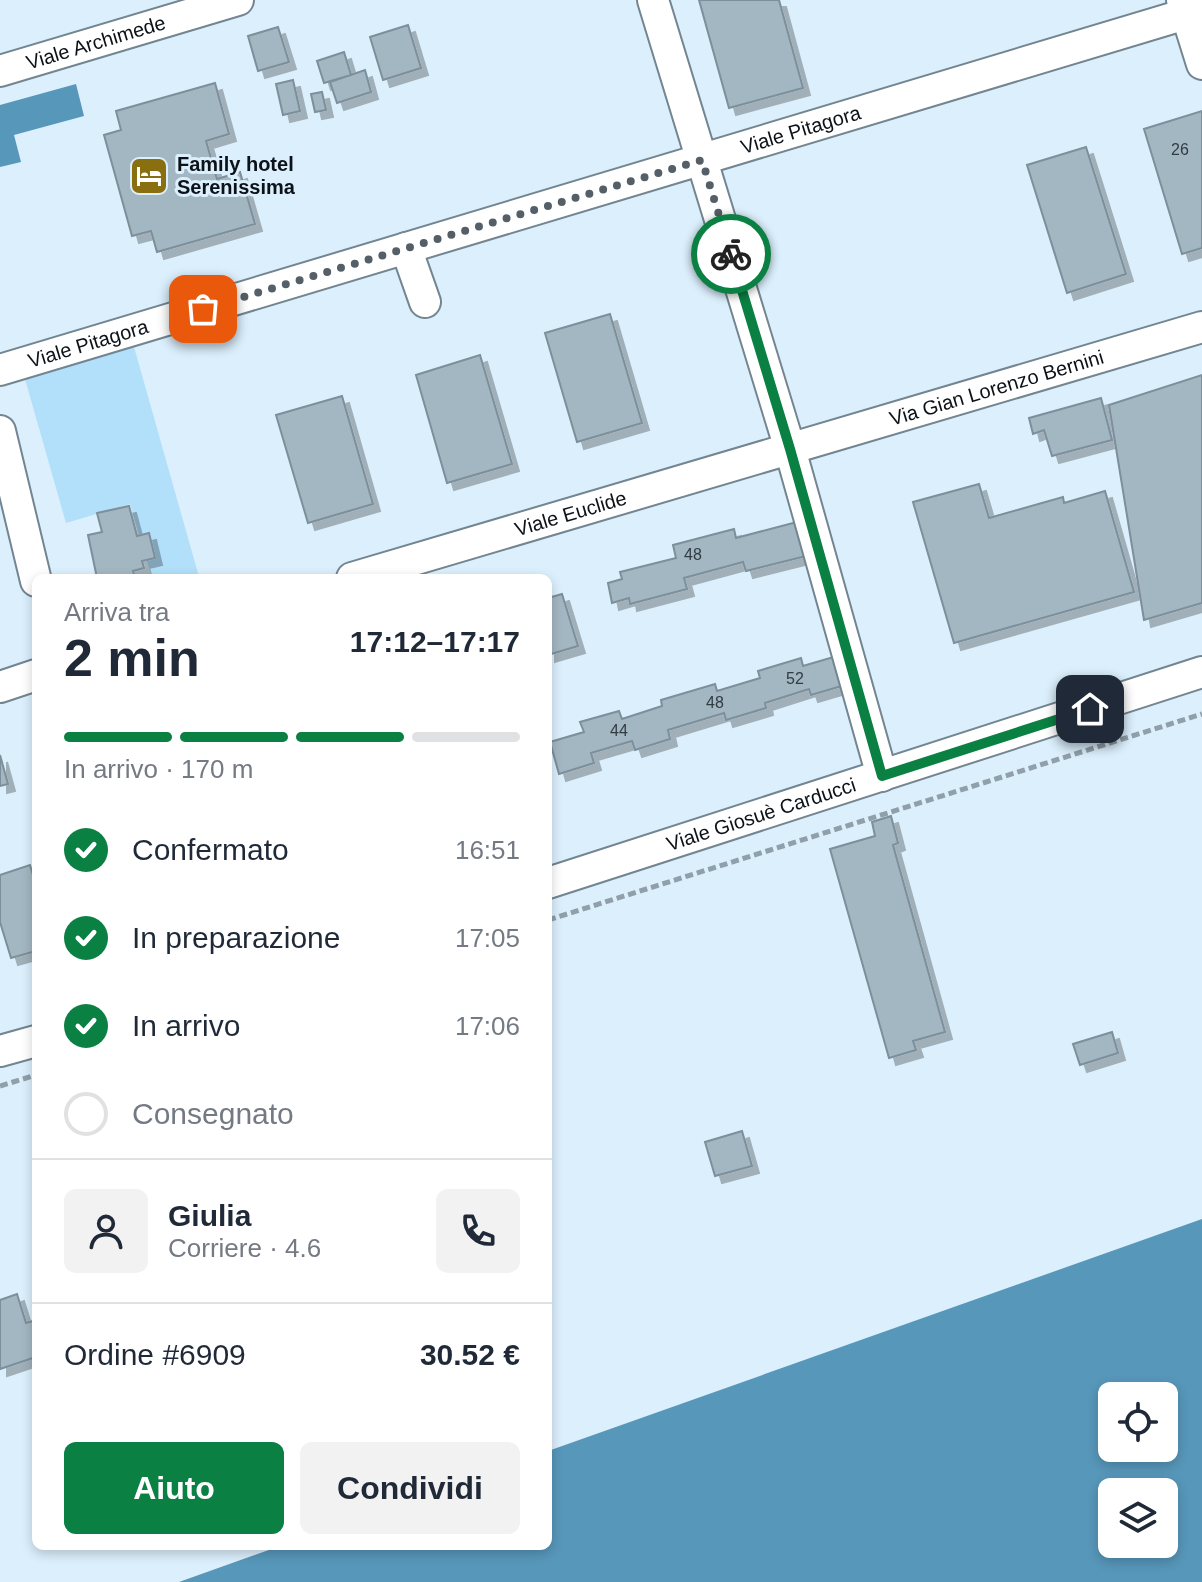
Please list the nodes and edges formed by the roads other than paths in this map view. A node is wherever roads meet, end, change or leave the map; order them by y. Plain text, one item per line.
1 (238, 0) edge
2 (653, 0) edge
3 (1190, 5) edge
4 (1202, 64) edge
5 (0, 71) edge
6 (702, 160) junction
7 (406, 248) junction
8 (425, 302) dead end
9 (1202, 327) edge
10 (0, 370) edge
11 (0, 431) edge
12 (790, 449) junction
13 (34, 574) edge
14 (366, 574) edge
15 (1202, 672) edge
16 (32, 676) edge
17 (0, 687) edge
18 (882, 776) junction
19 (552, 882) edge
20 (32, 1042) edge
21 (0, 1051) edge

1 - 5 street, Viale Archimede
2 - 6 street
3 - 4 street
3 - 6 street, Viale Pitagora
6 - 7 street, Viale Pitagora
6 - 12 street
7 - 8 street
7 - 10 street, Viale Pitagora
9 - 12 street, Via Gian Lorenzo Bernini
11 - 13 street
12 - 14 street, Viale Euclide
12 - 18 street
15 - 18 street, Viale Giosuè Carducci
16 - 17 street
18 - 19 street, Viale Giosuè Carducci
20 - 21 street

